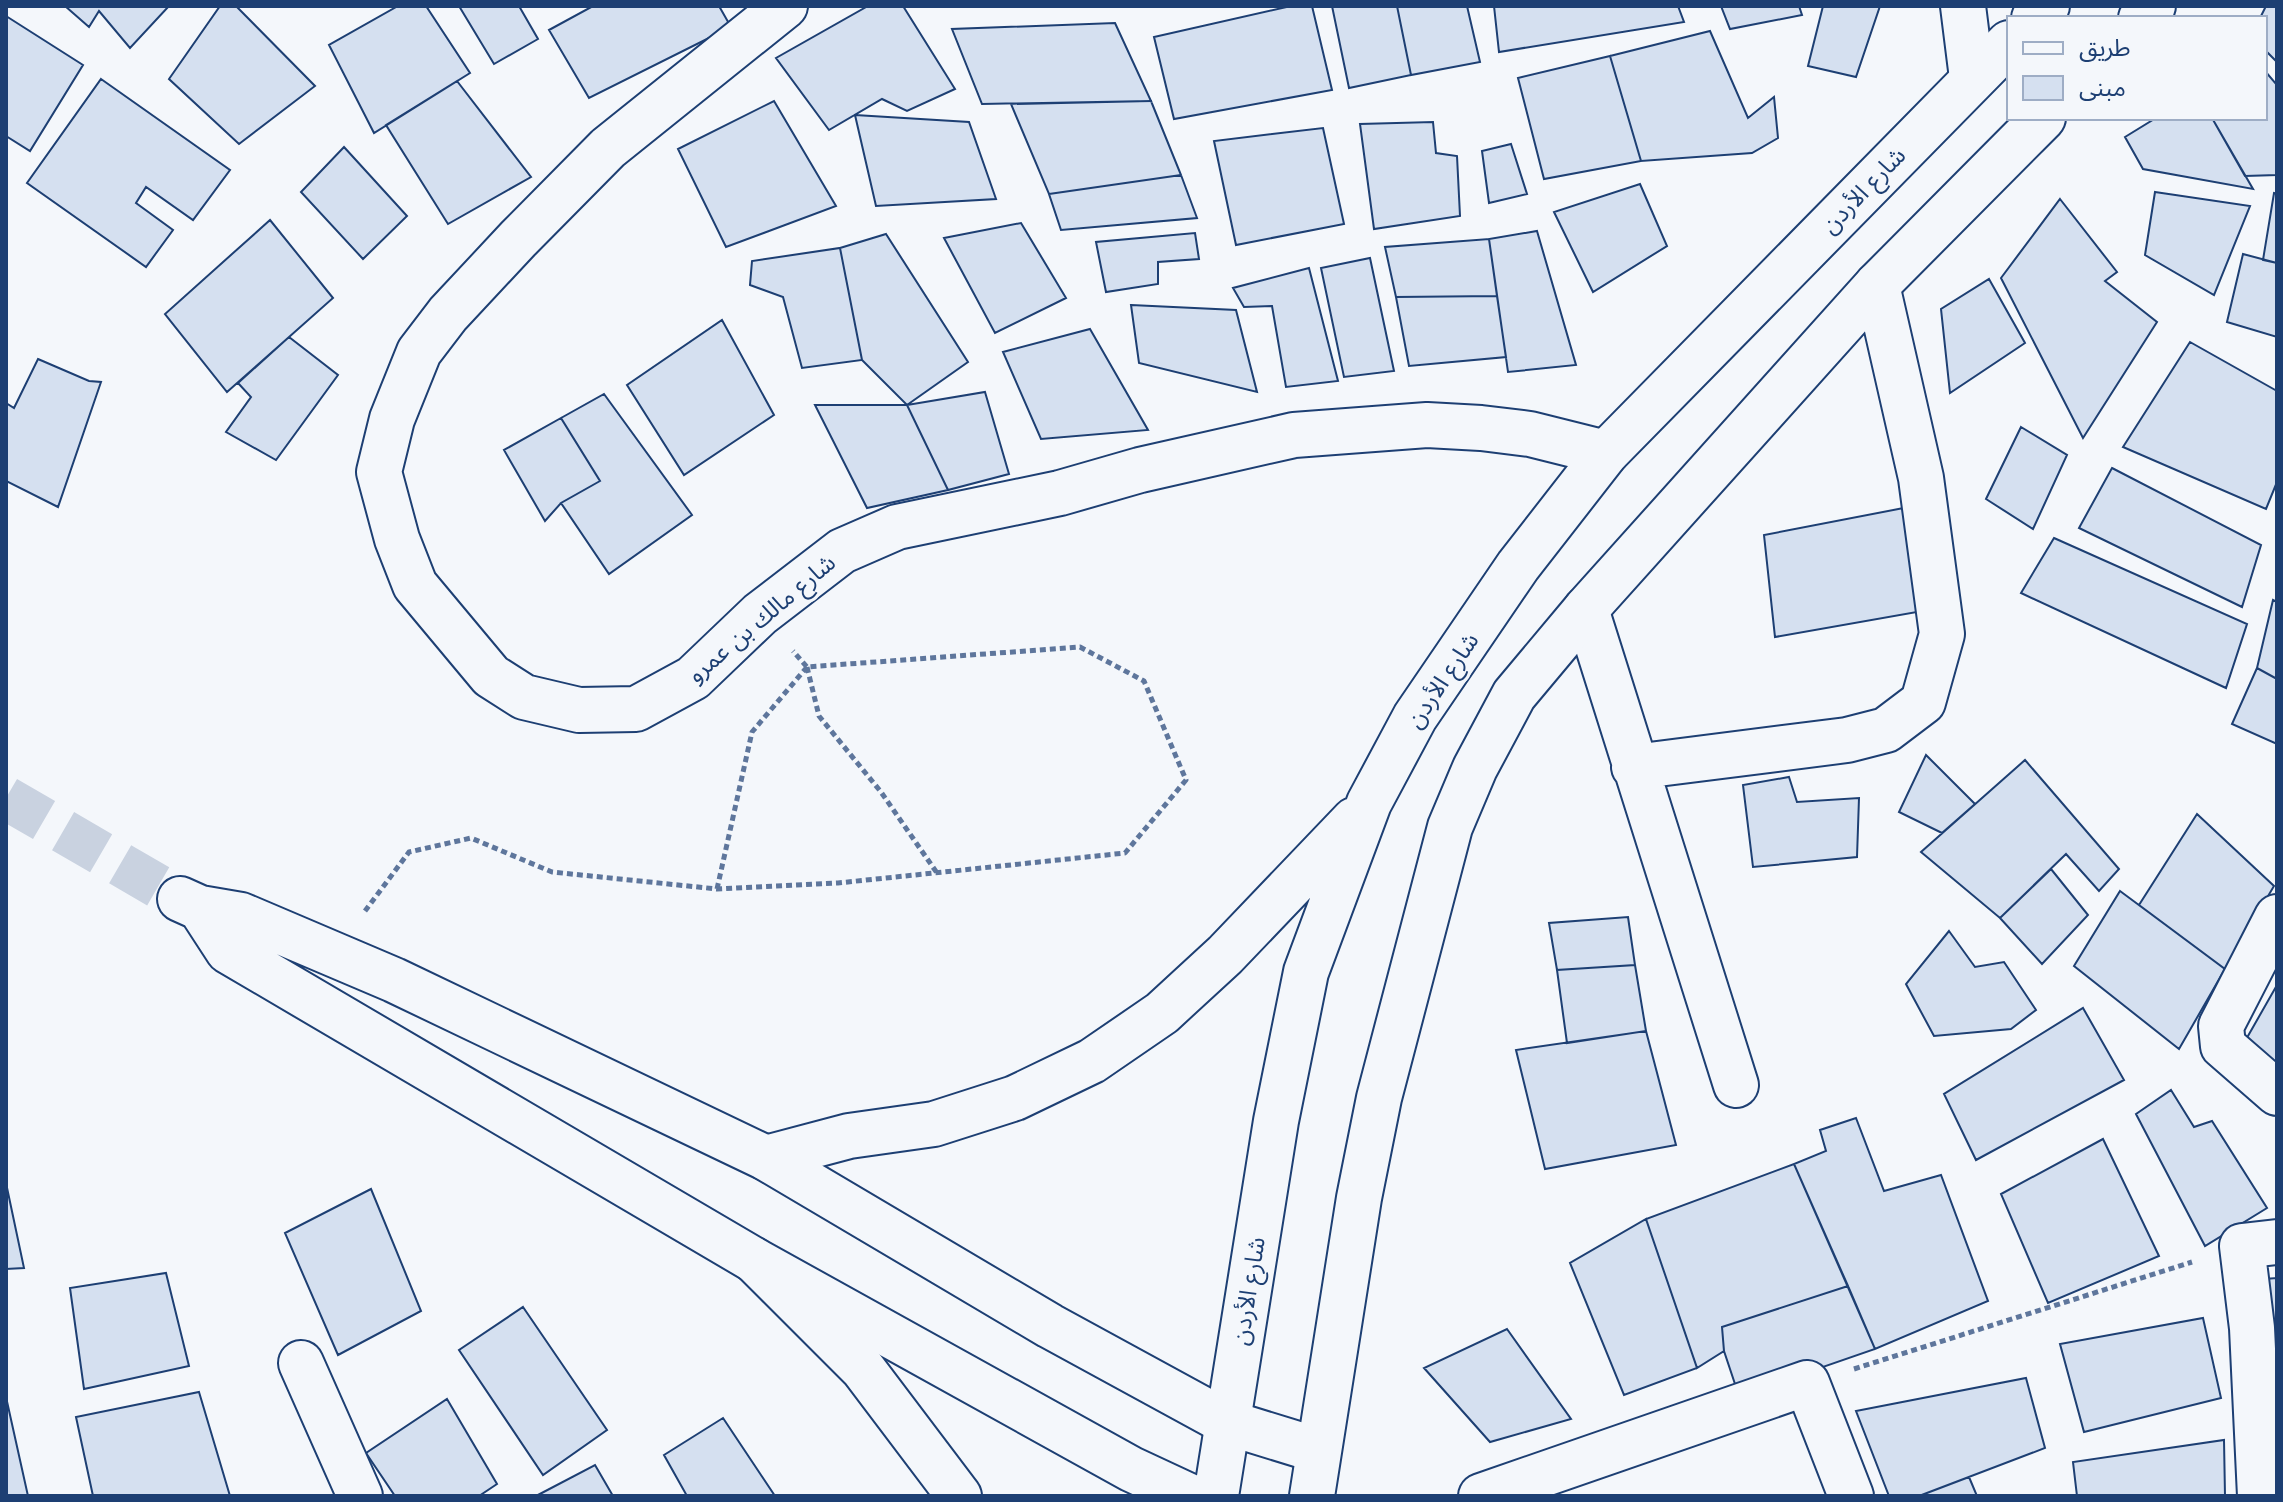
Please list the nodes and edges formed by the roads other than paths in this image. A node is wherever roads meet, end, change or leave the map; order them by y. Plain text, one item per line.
1 (785, 6) edge
2 (1963, 6) edge
3 (2007, 45) edge
4 (1972, 78) junction
5 (2041, 120) edge
6 (1877, 285) junction
7 (1606, 453) junction
8 (1586, 609) junction
9 (1634, 767) junction
10 (1369, 803) junction
11 (2277, 917) edge
12 (1736, 1085) dead end
13 (2277, 1093) edge
14 (766, 1158) junction
15 (2260, 1244) edge
16 (754, 1260) junction
17 (301, 1363) dead end
18 (1226, 1422) junction
19 (1317, 1450) junction
20 (360, 1496) edge
21 (959, 1496) edge
22 (1189, 1496) edge
23 (1216, 1496) edge
24 (1312, 1496) edge
25 (1481, 1496) edge
26 (1851, 1496) edge
27 (2260, 1496) edge

1 - 7 main road, شارع مالك بن عمرو
2 - 4 main road
3 - 4 main road, شارع الأردن
4 - 7 main road, شارع الأردن
5 - 6 main road
6 - 8 main road
6 - 9 main road
7 - 10 main road, شارع الأردن
8 - 9 main road
8 - 19 main road
9 - 12 main road
10 - 14 main road
10 - 18 main road, شارع الأردن
11 - 13 main road
14 - 16 main road
14 - 18 main road
15 - 27 main road
16 - 21 main road
16 - 22 main road
17 - 20 main road
18 - 19 main road
18 - 23 main road, شارع الأردن
19 - 24 main road
25 - 26 main road

